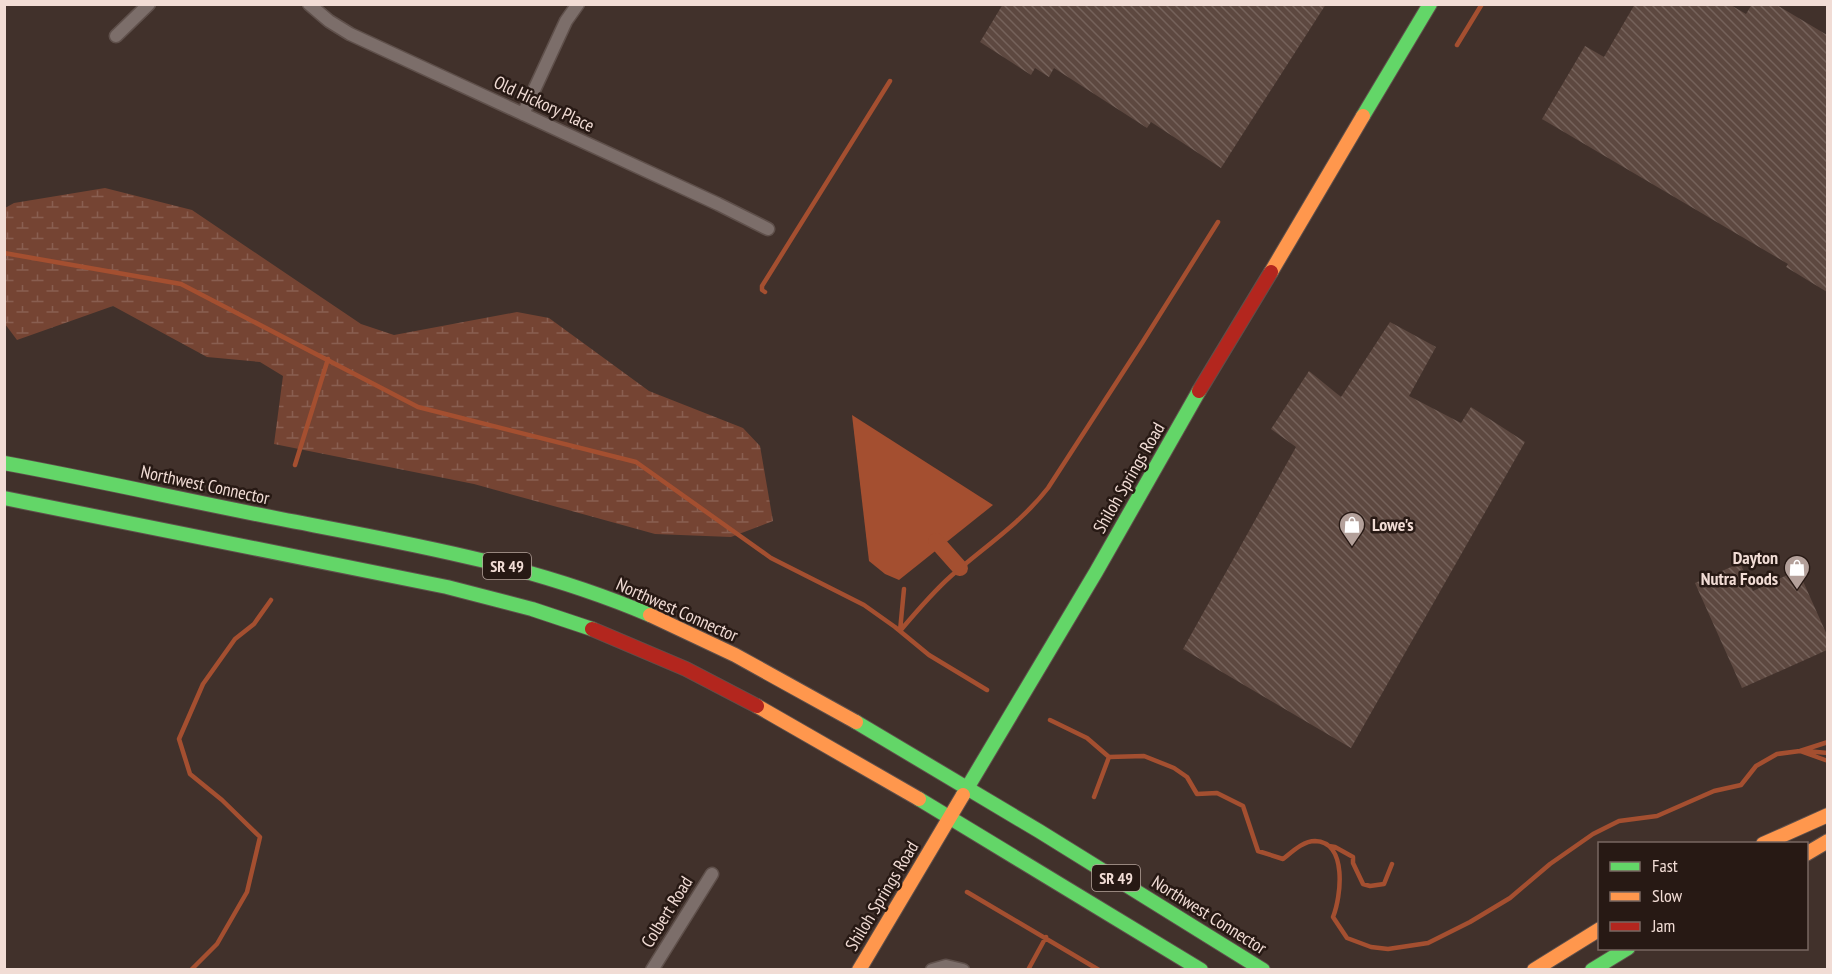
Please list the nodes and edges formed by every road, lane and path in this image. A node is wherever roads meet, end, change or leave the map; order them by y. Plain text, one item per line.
1 (149, 4) edge
2 (309, 4) edge
3 (578, 4) edge
4 (1430, 4) edge
5 (116, 36) dead end
6 (523, 114) junction
7 (768, 229) dead end
8 (4, 463) edge
9 (4, 498) edge
10 (968, 788) junction
11 (1827, 815) edge
12 (951, 818) junction
13 (1827, 841) edge
14 (1765, 842) edge
15 (1827, 849) edge
16 (1808, 855) edge
17 (1808, 855) edge
18 (712, 874) dead end
19 (1598, 930) edge
20 (1570, 946) junction
21 (1625, 950) edge
22 (652, 969) edge
23 (859, 969) edge
24 (932, 969) edge
25 (963, 969) edge
26 (1201, 969) edge
27 (1263, 969) edge
28 (1522, 969) edge
29 (1534, 969) edge
30 (1592, 969) edge

1 - 5 street
2 - 6 street, Old Hickory Place
3 - 6 street
4 - 10 main road, Shiloh Springs Road
6 - 7 street, Old Hickory Place
8 - 10 main road, Northwest Connector / SR 49
9 - 12 main road, SR 49
10 - 12 main road, Shiloh Springs Road
10 - 27 main road, Northwest Connector / SR 49
11 - 14 main road
12 - 23 main road, Shiloh Springs Road
12 - 26 main road, SR 49
13 - 16 main road
15 - 17 main road
18 - 22 street, Colbert Road
19 - 20 main road
20 - 28 main road
20 - 29 main road
21 - 30 main road
24 - 25 street

